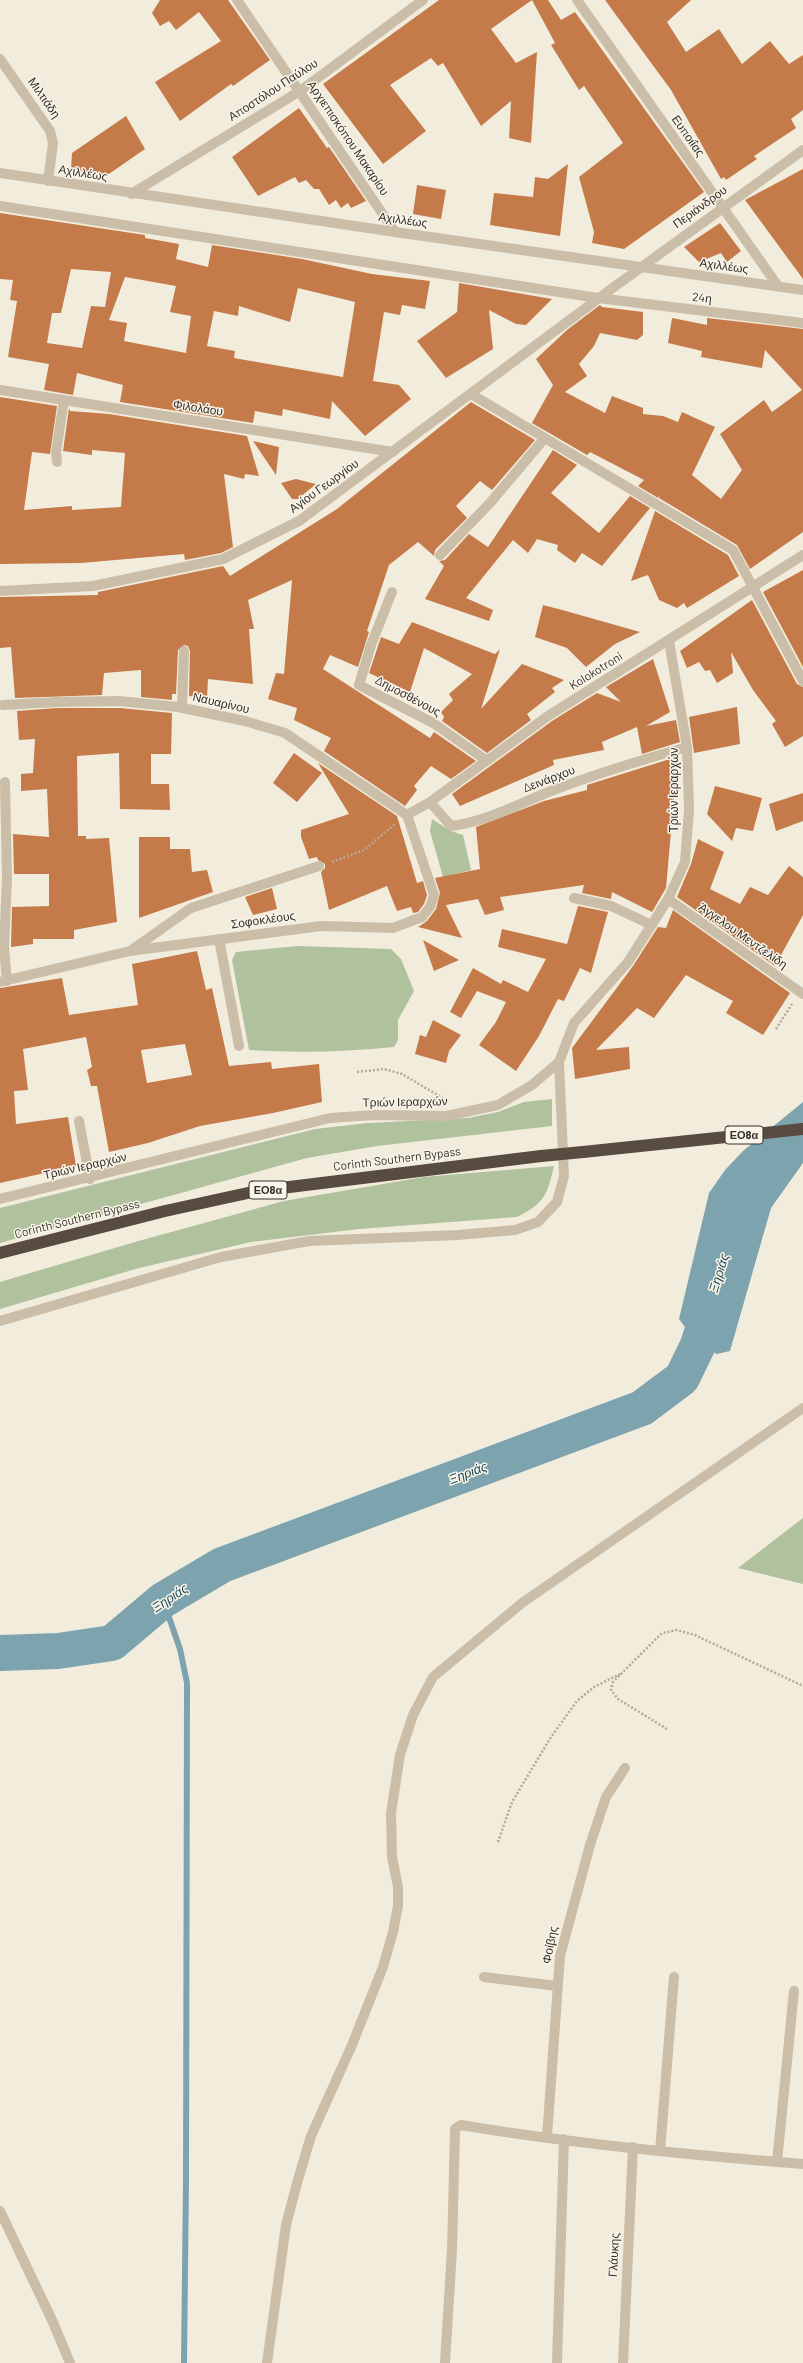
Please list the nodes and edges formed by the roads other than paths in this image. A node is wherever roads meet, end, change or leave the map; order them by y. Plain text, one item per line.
1 (237, 0) edge
2 (423, 0) edge
3 (577, 0) edge
4 (0, 59) edge
5 (300, 91) junction
6 (803, 150) edge
7 (0, 173) edge
8 (48, 181) junction
9 (131, 194) junction
10 (0, 206) edge
11 (722, 207) junction
12 (396, 232) junction
13 (640, 268) junction
14 (778, 286) junction
15 (614, 287) joint
16 (803, 290) edge
17 (598, 298) junction
18 (803, 323) edge
19 (0, 390) edge
20 (470, 394) junction
21 (64, 400) junction
22 (544, 439) junction
23 (393, 452) junction
24 (57, 462) dead end
25 (440, 555) dead end
26 (803, 555) edge
27 (754, 588) junction
28 (0, 591) edge
29 (392, 592) dead end
30 (669, 641) junction
31 (184, 651) dead end
32 (803, 681) edge
33 (3, 706) dead end
34 (182, 707) junction
35 (687, 747) junction
36 (486, 760) junction
37 (5, 782) dead end
38 (430, 802) junction
39 (407, 815) junction
40 (319, 866) road end
41 (574, 898) dead end
42 (668, 899) junction
43 (652, 924) junction
44 (219, 939) junction
45 (130, 951) junction
46 (4, 982) edge
47 (802, 993) edge
48 (239, 1046) dead end
49 (559, 1062) junction
50 (79, 1121) dead end
51 (803, 1129) edge
52 (90, 1178) junction
53 (0, 1199) edge
54 (0, 1253) edge
55 (0, 1321) edge
56 (803, 1408) edge
57 (625, 1768) dead end
58 (484, 1977) dead end
59 (674, 1977) dead end
60 (557, 1986) junction
61 (794, 1991) dead end
62 (547, 2137) junction
63 (564, 2139) junction
64 (633, 2147) junction
65 (660, 2150) junction
66 (778, 2162) junction
67 (803, 2164) edge
68 (0, 2211) edge
69 (70, 2363) edge
70 (267, 2363) edge
71 (445, 2363) edge
72 (557, 2363) edge
73 (623, 2363) edge

1 - 5 street, Αρχιεπισκόπου Μακαρίου
2 - 5 street, Αποστόλου Παύλου
3 - 11 street, Ευποιΐας
4 - 8 street, Μιλτιάδη
5 - 9 street, Αποστόλου Παύλου
5 - 12 street, Αρχιεπισκόπου Μακαρίου
6 - 11 street, Περιάνδρου
7 - 8 street, Αχιλλέως
8 - 9 street, Αχιλλέως
9 - 12 street, Αχιλλέως
10 - 17 street
11 - 13 street, Περιάνδρου
11 - 14 street, Ευποιΐας
12 - 13 street, Αχιλλέως
13 - 14 street, Αχιλλέως
13 - 15 street, Περιάνδρου
14 - 16 street, Αχιλλέως
15 - 17 street, Αγίου Γεωργίου
17 - 18 street, 24η
17 - 20 street, Αγίου Γεωργίου
19 - 21 street, Φιλολάου
20 - 22 street
20 - 23 street, Αγίου Γεωργίου
21 - 23 street, Φιλολάου
21 - 24 street
22 - 25 street
22 - 27 street
23 - 28 street, Αγίου Γεωργίου
26 - 27 street, Kolokotroni
27 - 30 street, Kolokotroni
27 - 32 street
29 - 36 street, Δημοσθένους
30 - 35 street, Τριών Ιεραρχών
30 - 36 street, Kolokotroni
31 - 34 street
33 - 34 street, Ναυαρίνου
34 - 39 street, Ναυαρίνου
35 - 38 street, Δεινάρχου
35 - 42 street, Τριών Ιεραρχών
36 - 38 street, Kolokotroni
37 - 46 street
38 - 39 street, Kolokotroni
39 - 44 street, Σοφοκλέους
40 - 45 street
41 - 43 street
42 - 43 street, Τριών Ιεραρχών
42 - 47 street, Άγγελου Μεντζελίδη
43 - 49 street, Τριών Ιεραρχών
44 - 45 street, Σοφοκλέους
44 - 48 street
45 - 46 street, Σοφοκλέους
49 - 52 street, Τριών Ιεραρχών
49 - 55 street
50 - 52 street
51 - 54 highway, Corinth Southern Bypass / ΕΟ8α, bridge
52 - 53 street, Τριών Ιεραρχών
56 - 70 street
57 - 60 street, Φοίβης
58 - 60 street
59 - 65 street
60 - 62 street, Φοίβης
61 - 66 street
62 - 63 street
62 - 71 street
63 - 64 street
63 - 72 street
64 - 65 street
64 - 73 street, Γλάυκης
65 - 66 street
66 - 67 street
68 - 69 street

